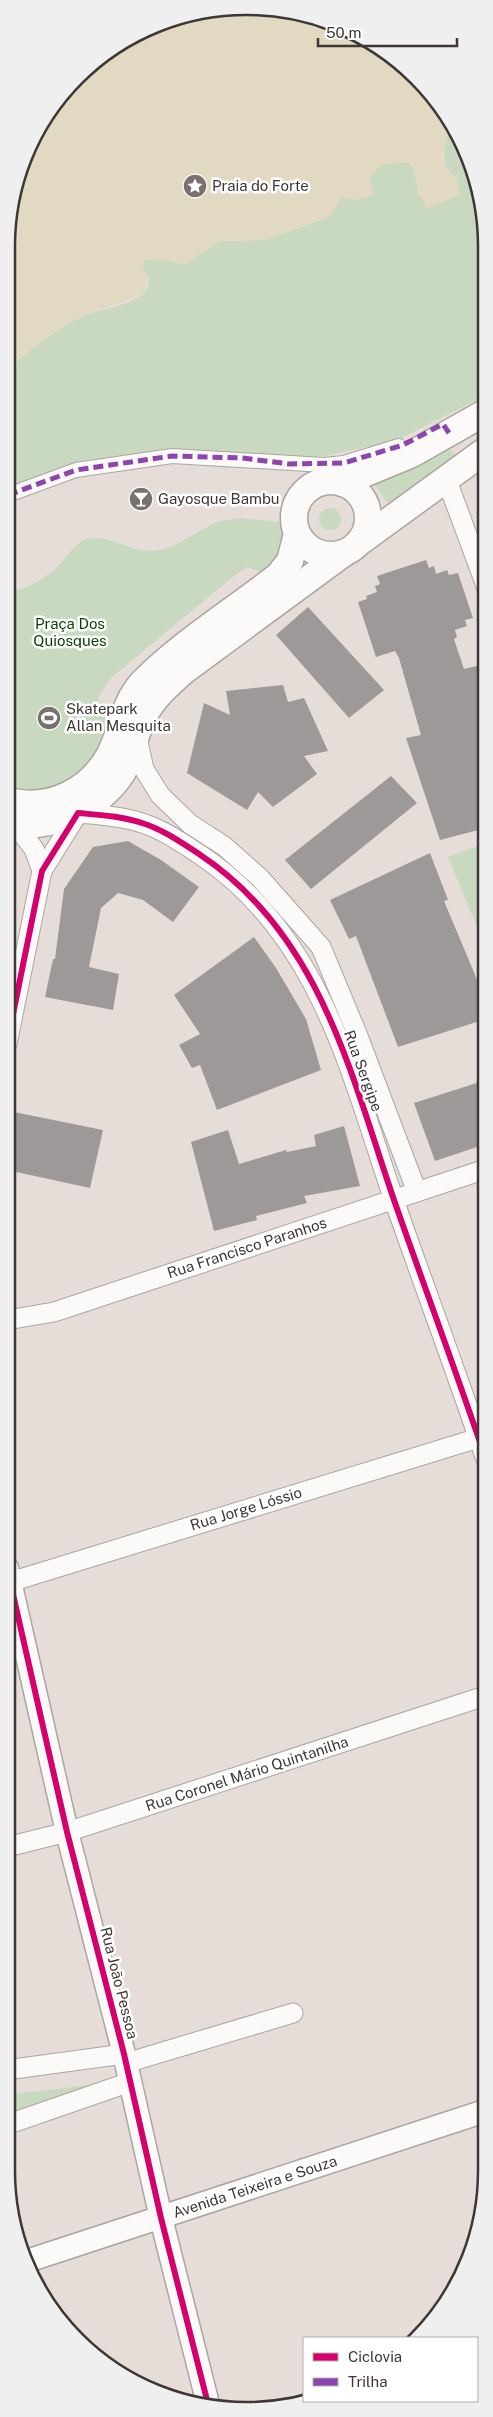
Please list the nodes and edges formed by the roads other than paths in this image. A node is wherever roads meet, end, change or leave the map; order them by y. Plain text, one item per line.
1 (478, 417) edge
2 (449, 433) junction
3 (478, 456) edge
4 (446, 478) junction
5 (342, 483) junction
6 (15, 492) edge
7 (297, 534) junction
8 (352, 547) junction
9 (478, 564) edge
10 (137, 735) junction
11 (78, 813) junction
12 (15, 814) edge
13 (15, 818) edge
14 (15, 823) edge
15 (42, 871) junction
16 (321, 947) junction
17 (299, 962) junction
18 (15, 1004) edge
19 (478, 1172) edge
20 (417, 1192) junction
21 (394, 1199) junction
22 (15, 1319) edge
23 (478, 1426) edge
24 (478, 1438) edge
25 (15, 1576) edge
26 (15, 1608) edge
27 (478, 1698) edge
28 (67, 1832) junction
29 (15, 1845) edge
30 (293, 2013) dead end
31 (127, 2066) junction
32 (15, 2070) edge
33 (478, 2113) edge
34 (15, 2120) edge
35 (161, 2218) junction
36 (33, 2259) edge
37 (207, 2399) edge

1 - 2 main road
2 - 5 main road
2 - 6 street
3 - 4 main road
4 - 8 main road
4 - 9 street
5 - 7 main road
5 - 8 main road
7 - 8 main road
7 - 12 main road
8 - 10 main road
10 - 11 main road
10 - 16 street, Rua Sergipe
11 - 13 main road
11 - 15 street
11 - 17 street, Rua Sergipe
14 - 15 street
15 - 18 street
16 - 17 street
16 - 20 street, Rua Sergipe
17 - 21 street, Rua Sergipe
19 - 20 street, Rua Francisco Paranhos
20 - 21 street, Rua Francisco Paranhos
21 - 22 street, Rua Francisco Paranhos
21 - 23 street, Rua Sergipe
24 - 25 street, Rua Jorge Lóssio
26 - 28 street, Rua João Pessoa
27 - 28 street, Rua Coronel Mário Quintanilha
28 - 29 street, Rua Coronel Mário Quintanilha
28 - 31 street, Rua João Pessoa
30 - 31 street
31 - 32 street
31 - 34 street
31 - 35 street, Rua João Pessoa
33 - 35 street, Avenida Teixeira e Souza
35 - 36 street, Avenida Teixeira e Souza
35 - 37 street, Rua João Pessoa

